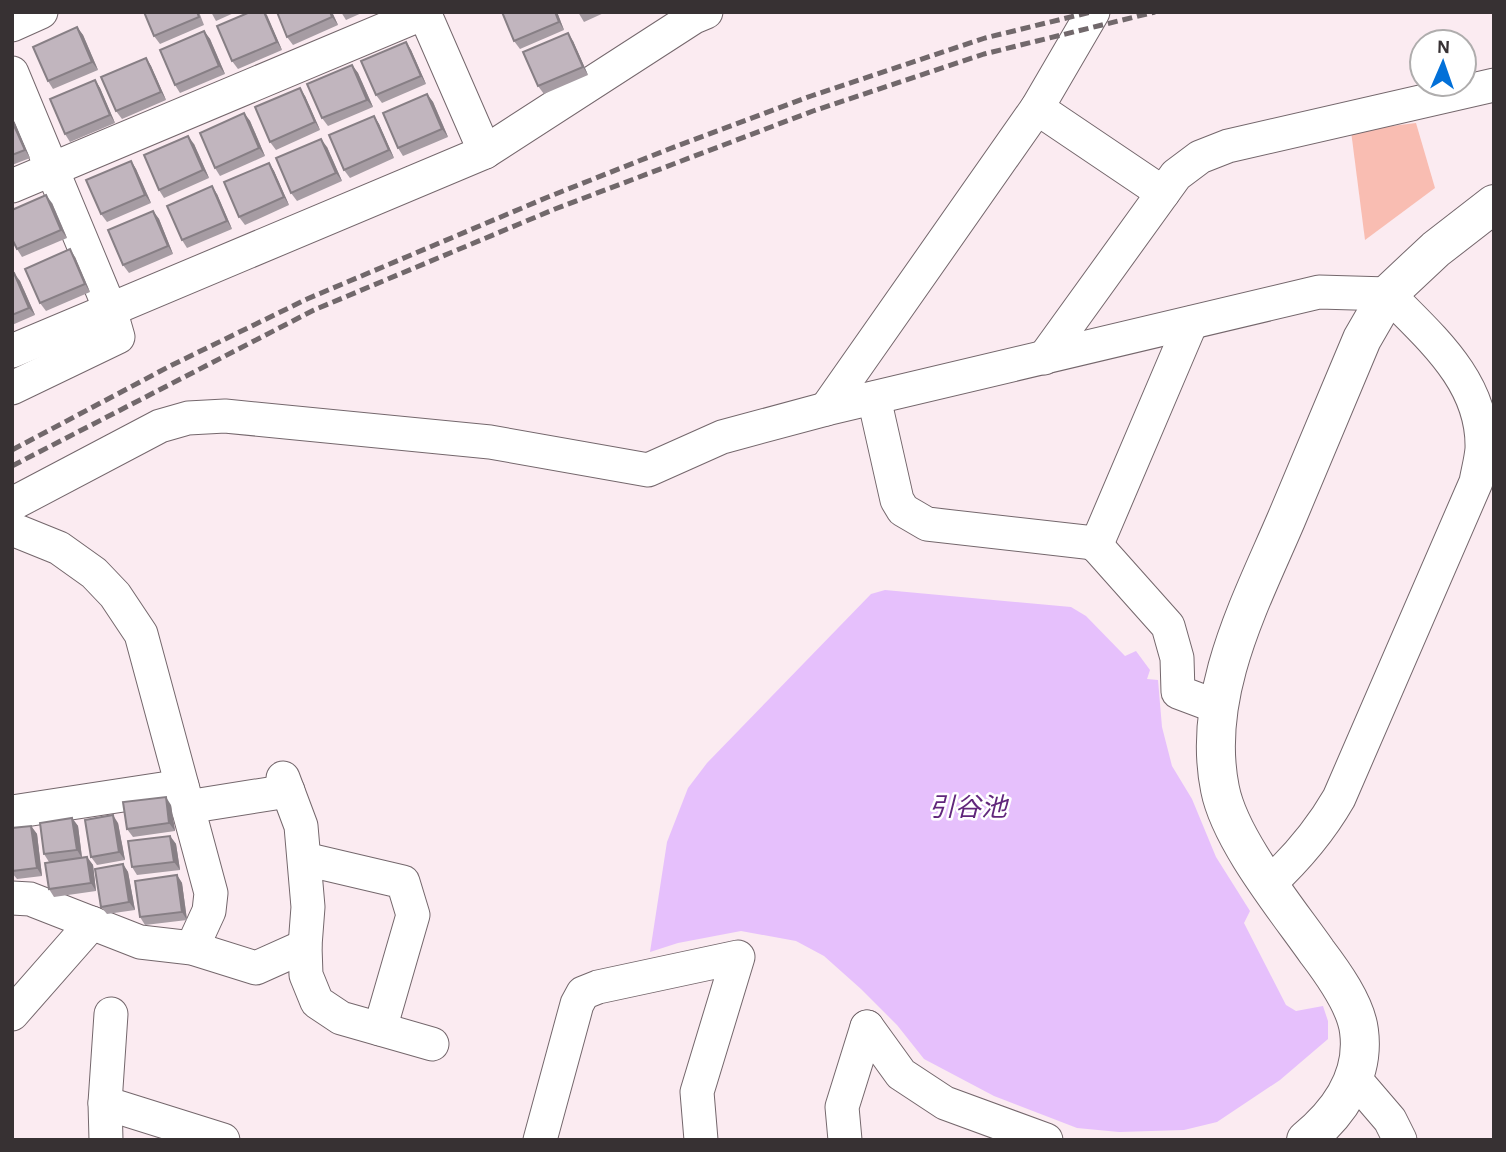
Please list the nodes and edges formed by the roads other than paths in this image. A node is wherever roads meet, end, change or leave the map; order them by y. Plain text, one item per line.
1 (41, 12) edge
2 (425, 12) edge
3 (706, 12) edge
4 (1093, 12) edge
5 (12, 24) edge
6 (12, 73) edge
7 (1494, 85) edge
8 (1037, 108) junction
9 (485, 152) junction
10 (52, 169) junction
11 (12, 186) edge
12 (1163, 193) junction
13 (1494, 204) edge
14 (1388, 294) junction
15 (110, 309) junction
16 (1191, 323) junction
17 (12, 351) edge
18 (1044, 358) junction
19 (12, 388) edge
20 (874, 398) junction
21 (826, 409) junction
22 (12, 504) edge
23 (12, 529) edge
24 (1097, 546) junction
25 (1218, 707) junction
26 (185, 796) junction
27 (12, 812) edge
28 (306, 859) junction
29 (1269, 884) junction
30 (12, 898) edge
31 (92, 923) junction
32 (305, 946) junction
33 (192, 948) junction
34 (12, 1014) edge
35 (111, 1014) dead end
36 (380, 1029) junction
37 (432, 1044) dead end
38 (1354, 1079) junction
39 (105, 1103) junction
40 (106, 1140) edge
41 (223, 1140) edge
42 (540, 1140) edge
43 (701, 1140) edge
44 (845, 1140) edge
45 (1046, 1140) edge
46 (1306, 1140) edge
47 (1400, 1140) edge

1 - 5 street
2 - 9 street
2 - 10 street
3 - 9 street
4 - 8 street
6 - 10 street
7 - 12 street
8 - 12 street
8 - 21 street
9 - 15 street
10 - 11 street
10 - 15 street
12 - 18 street
13 - 14 street
14 - 16 street
14 - 25 street
14 - 29 street
15 - 17 street
15 - 19 street
16 - 18 street
16 - 24 street
18 - 20 street
20 - 21 street
20 - 24 street
21 - 22 street
23 - 26 street
24 - 25 street
25 - 29 street
26 - 27 street
26 - 28 street
26 - 33 street
28 - 32 street
28 - 36 street
29 - 38 street
30 - 31 street
31 - 33 street
31 - 34 street
32 - 33 street
32 - 36 street
35 - 39 street
36 - 37 street
38 - 46 street
38 - 47 street
39 - 40 street
39 - 41 street
42 - 43 street
44 - 45 street

